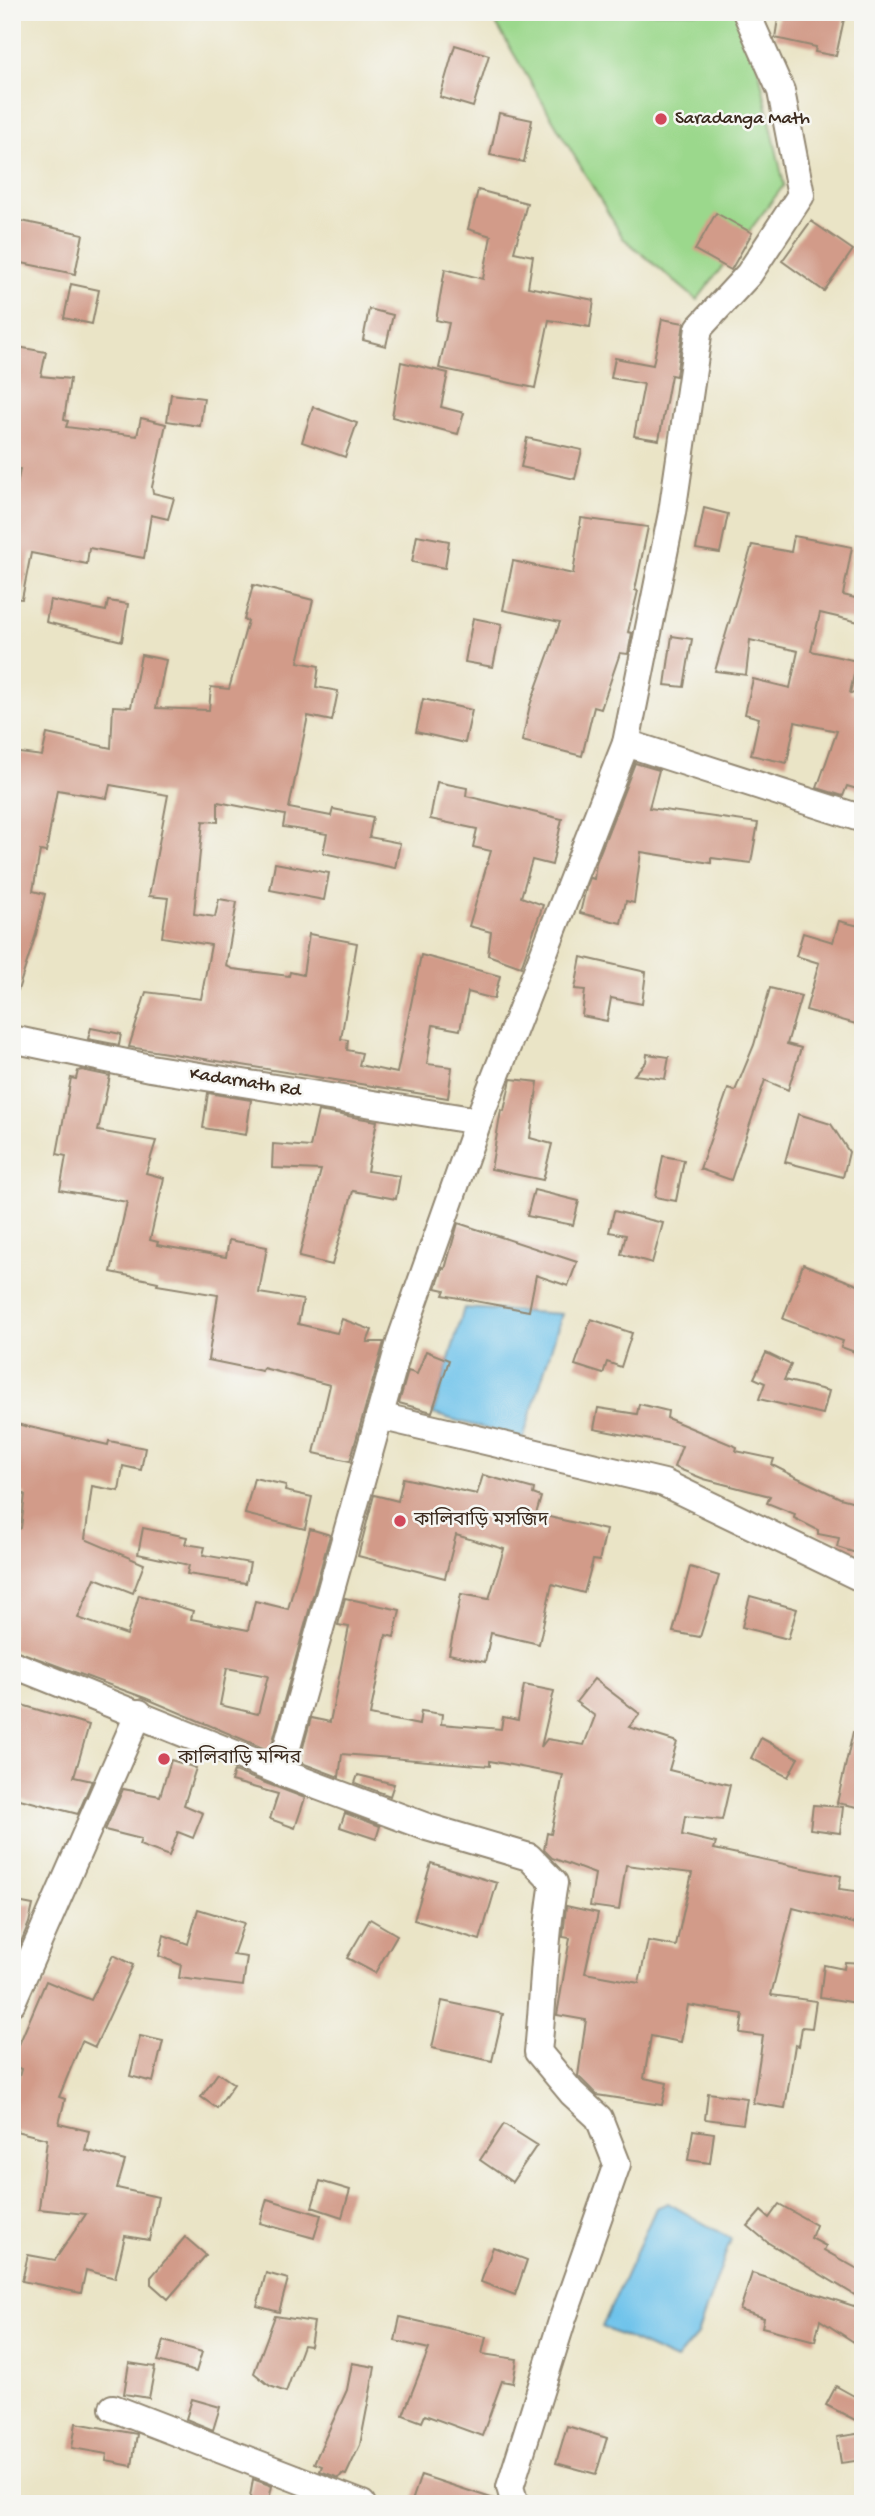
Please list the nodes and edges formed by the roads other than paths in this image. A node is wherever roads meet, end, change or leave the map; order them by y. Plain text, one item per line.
1 (746, 12) edge
2 (626, 743) junction
3 (863, 819) edge
4 (12, 1039) edge
5 (478, 1121) junction
6 (379, 1416) junction
7 (863, 1579) edge
8 (12, 1664) edge
9 (139, 1713) junction
10 (281, 1772) junction
11 (12, 2002) edge
12 (113, 2408) dead end
13 (514, 2503) edge
14 (362, 2504) edge

1 - 2 street
2 - 3 street
2 - 5 street
4 - 5 street, Kadarnath Rd
5 - 6 street
6 - 7 street
6 - 10 street
8 - 9 street
9 - 10 street
9 - 11 street
10 - 13 street
12 - 14 street

